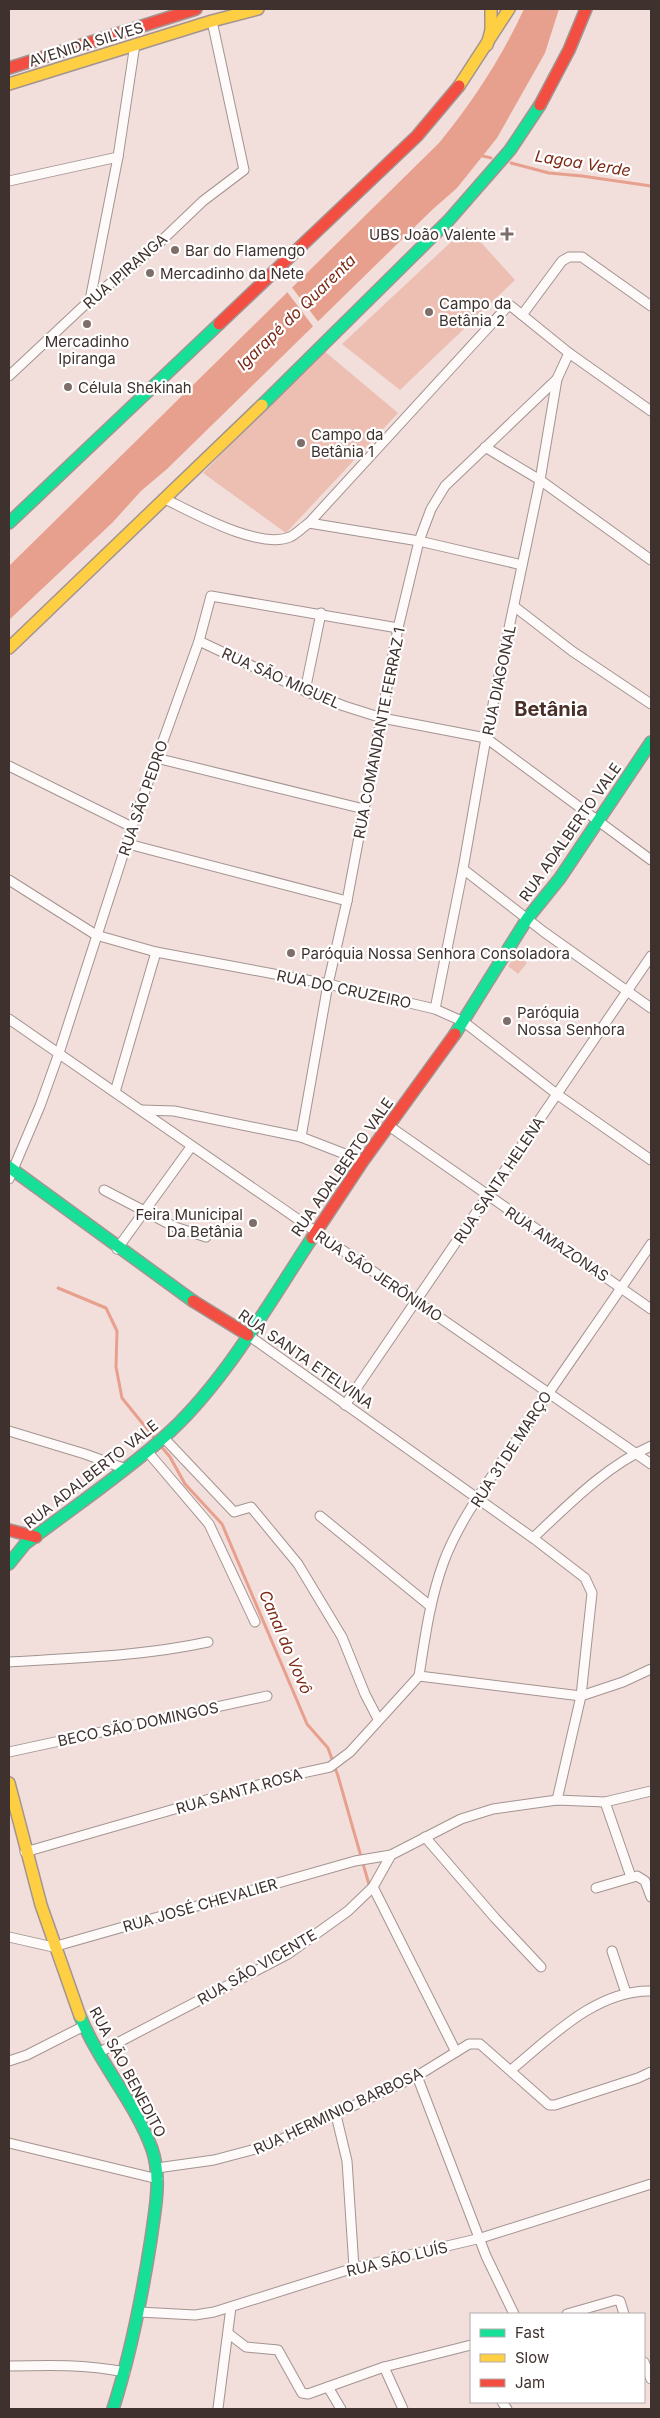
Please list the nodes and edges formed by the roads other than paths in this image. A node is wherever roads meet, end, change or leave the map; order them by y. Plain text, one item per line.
1 (196, 9) edge
2 (258, 9) edge
3 (491, 9) edge
4 (509, 9) edge
5 (586, 9) edge
6 (212, 21) junction
7 (135, 44) junction
8 (487, 45) junction
9 (9, 68) edge
10 (9, 84) edge
11 (118, 157) junction
12 (9, 181) edge
13 (90, 300) junction
14 (651, 306) edge
15 (522, 315) junction
16 (569, 353) junction
17 (9, 376) edge
18 (557, 379) junction
19 (651, 411) edge
20 (485, 447) junction
21 (540, 480) junction
22 (165, 499) junction
23 (309, 522) junction
24 (9, 523) edge
25 (419, 542) junction
26 (651, 560) edge
27 (522, 565) junction
28 (515, 606) junction
29 (321, 613) junction
30 (398, 628) junction
31 (199, 641) junction
32 (9, 648) edge
33 (304, 691) junction
34 (651, 704) edge
35 (382, 718) junction
36 (486, 738) junction
37 (651, 742) edge
38 (156, 758) junction
39 (9, 766) edge
40 (364, 809) junction
41 (596, 821) junction
42 (132, 827) junction
43 (128, 844) junction
44 (651, 860) edge
45 (463, 869) junction
46 (9, 880) edge
47 (346, 901) junction
48 (527, 919) junction
49 (96, 935) junction
50 (156, 952) junction
51 (651, 956) edge
52 (328, 984) junction
53 (628, 991) junction
54 (651, 1008) edge
55 (435, 1009) junction
56 (9, 1019) edge
57 (464, 1022) junction
58 (59, 1053) junction
59 (115, 1092) junction
60 (558, 1095) junction
61 (142, 1110) junction
62 (389, 1126) junction
63 (302, 1137) junction
64 (191, 1147) junction
65 (651, 1160) edge
66 (363, 1161) junction
67 (10, 1172) edge
68 (104, 1190) dead end
69 (487, 1196) junction
70 (144, 1212) junction
71 (315, 1232) junction
72 (206, 1237) dead end
73 (651, 1244) edge
74 (117, 1249) junction
75 (622, 1288) junction
76 (417, 1301) junction
77 (651, 1309) edge
78 (248, 1335) junction
79 (548, 1392) junction
80 (345, 1405) junction
81 (9, 1431) edge
82 (156, 1444) junction
83 (651, 1446) edge
84 (636, 1453) junction
85 (651, 1464) edge
86 (126, 1469) junction
87 (477, 1499) junction
88 (320, 1516) dead end
89 (9, 1530) edge
90 (36, 1537) junction
91 (533, 1538) junction
92 (9, 1564) edge
93 (429, 1605) junction
94 (255, 1622) dead end
95 (208, 1642) dead end
96 (9, 1662) edge
97 (651, 1669) edge
98 (419, 1676) junction
99 (267, 1696) dead end
100 (581, 1696) junction
101 (378, 1719) junction
102 (9, 1752) edge
103 (9, 1783) edge
104 (651, 1792) edge
105 (557, 1800) junction
106 (605, 1802) junction
107 (425, 1837) junction
108 (25, 1852) junction
109 (391, 1855) junction
110 (630, 1877) junction
111 (596, 1888) dead end
112 (371, 1889) junction
113 (651, 1897) edge
114 (9, 1937) edge
115 (53, 1947) junction
116 (612, 1951) dead end
117 (541, 1967) dead end
118 (651, 1991) edge
119 (626, 1994) junction
120 (84, 2026) junction
121 (456, 2052) junction
122 (98, 2053) junction
123 (9, 2061) edge
124 (511, 2070) junction
125 (651, 2072) edge
126 (418, 2076) junction
127 (336, 2115) junction
128 (9, 2143) edge
129 (157, 2174) junction
130 (651, 2184) edge
131 (481, 2238) junction
132 (354, 2268) junction
133 (231, 2307) junction
134 (139, 2312) junction
135 (514, 2313) edge
136 (570, 2313) edge
137 (624, 2313) edge
138 (229, 2334) junction
139 (470, 2348) edge
140 (645, 2364) edge
141 (9, 2366) edge
142 (384, 2367) junction
143 (125, 2372) junction
144 (651, 2379) edge
145 (328, 2387) junction
146 (218, 2408) edge
147 (113, 2409) edge
148 (340, 2409) edge
149 (403, 2409) edge

1 - 9 street, AVENIDA SILVES
2 - 6 street, AVENIDA SILVES
3 - 8 street
4 - 8 street
5 - 22 street
6 - 7 street, AVENIDA SILVES
6 - 13 street, RUA IPIRANGA
7 - 10 street, AVENIDA SILVES
7 - 11 street
8 - 24 street
11 - 12 street
11 - 13 street
13 - 17 street, RUA IPIRANGA
14 - 15 street
15 - 16 street
15 - 23 street
16 - 18 street, RUA DIAGONAL
16 - 19 street
18 - 20 street, RUA COMANDANTE FERRAZ 1
18 - 21 street, RUA DIAGONAL
20 - 21 street
20 - 25 street, RUA COMANDANTE FERRAZ 1
21 - 26 street
21 - 27 street, RUA DIAGONAL
22 - 23 street
22 - 32 street
23 - 25 street
25 - 27 street
25 - 30 street, RUA COMANDANTE FERRAZ 1
27 - 28 street, RUA DIAGONAL
28 - 34 street
28 - 36 street, RUA DIAGONAL
29 - 30 street, RUA SÃO PEDRO
29 - 31 street, RUA SÃO PEDRO
29 - 33 street
30 - 35 street, RUA COMANDANTE FERRAZ 1
31 - 33 street, RUA SÃO MIGUEL
31 - 38 street, RUA SÃO PEDRO
33 - 35 street, RUA SÃO MIGUEL
35 - 36 street, RUA SÃO MIGUEL
35 - 40 street, RUA COMANDANTE FERRAZ 1
36 - 41 street, RUA SÃO MIGUEL
36 - 45 street, RUA DIAGONAL
37 - 41 street, RUA ADALBERTO VALE
38 - 40 street
38 - 42 street, RUA SÃO PEDRO
39 - 42 street
40 - 47 street, RUA COMANDANTE FERRAZ 1
41 - 44 street, RUA SÃO MIGUEL
41 - 48 street, RUA ADALBERTO VALE
42 - 43 street, RUA SÃO PEDRO
43 - 47 street
43 - 49 street, RUA SÃO PEDRO
45 - 48 street
45 - 55 street, RUA DIAGONAL
46 - 49 street, RUA DO CRUZEIRO
47 - 52 street, RUA COMANDANTE FERRAZ 1
48 - 53 street
48 - 57 street, RUA ADALBERTO VALE
49 - 50 street, RUA DO CRUZEIRO
49 - 58 street, RUA SÃO PEDRO
50 - 52 street, RUA DO CRUZEIRO
50 - 59 street
51 - 53 street, RUA SANTA HELENA
52 - 55 street, RUA DO CRUZEIRO
52 - 63 street, RUA COMANDANTE FERRAZ 1
53 - 54 street
53 - 60 street, RUA SANTA HELENA
55 - 57 street, RUA DO CRUZEIRO
56 - 58 street, RUA SÃO JERÔNIMO
57 - 60 street, RUA DO CRUZEIRO
57 - 62 street, RUA ADALBERTO VALE
58 - 59 street, RUA SÃO JERÔNIMO
58 - 67 street, RUA SÃO PEDRO
59 - 61 street, RUA SÃO JERÔNIMO
60 - 65 street, RUA DO CRUZEIRO
60 - 69 street, RUA SANTA HELENA
61 - 63 street
61 - 64 street, RUA SÃO JERÔNIMO
62 - 66 street, RUA ADALBERTO VALE
62 - 69 street, RUA AMAZONAS
63 - 66 street
64 - 70 street
64 - 71 street, RUA SÃO JERÔNIMO
66 - 71 street, RUA ADALBERTO VALE
67 - 74 street, RUA SANTA ETELVINA
68 - 70 street
69 - 75 street, RUA AMAZONAS
69 - 76 street, RUA SANTA HELENA
70 - 72 street
70 - 74 street
71 - 76 street, RUA SÃO JERÔNIMO
71 - 78 street, RUA ADALBERTO VALE
73 - 75 street, RUA 31 DE MARÇO
74 - 78 street, RUA SANTA ETELVINA
75 - 77 street, RUA AMAZONAS
75 - 79 street, RUA 31 DE MARÇO
76 - 79 street, RUA SÃO JERÔNIMO
76 - 80 street, RUA SANTA HELENA
78 - 80 street, RUA SANTA ETELVINA
78 - 82 street, RUA ADALBERTO VALE
79 - 84 street, RUA SÃO JERÔNIMO
79 - 87 street, RUA 31 DE MARÇO
80 - 87 street, RUA SANTA ETELVINA
81 - 86 street
82 - 86 street, RUA ADALBERTO VALE
82 - 94 street
82 - 101 street
83 - 84 street
84 - 85 street, RUA SÃO JERÔNIMO
84 - 91 street
86 - 90 street, RUA ADALBERTO VALE
87 - 91 street, RUA SANTA ETELVINA
87 - 93 street, RUA 31 DE MARÇO
88 - 93 street
89 - 90 street
90 - 92 street, RUA ADALBERTO VALE
91 - 100 street, RUA SANTA ETELVINA
93 - 98 street, RUA 31 DE MARÇO
95 - 96 street
97 - 100 street
98 - 100 street
98 - 101 street, RUA SANTA ROSA
99 - 102 street, BECO SÃO DOMINGOS
100 - 105 street
101 - 108 street, RUA SANTA ROSA
103 - 108 street, RUA SÃO BENEDITO
104 - 106 street
105 - 106 street
105 - 107 street
106 - 110 street
107 - 109 street
107 - 117 street
108 - 115 street, RUA SÃO BENEDITO
109 - 112 street, RUA SÃO VICENTE
109 - 115 street, RUA JOSÉ CHEVALIER
110 - 111 street
110 - 113 street
112 - 121 street
112 - 122 street, RUA SÃO VICENTE
114 - 115 street, RUA JOSÉ CHEVALIER
115 - 120 street, RUA SÃO BENEDITO
116 - 119 street
118 - 119 street
119 - 124 street
120 - 122 street, RUA SÃO BENEDITO
120 - 123 street
121 - 124 street, RUA HERMINIO BARBOSA
121 - 126 street, RUA HERMINIO BARBOSA
122 - 129 street, RUA SÃO BENEDITO
124 - 125 street
126 - 127 street, RUA HERMINIO BARBOSA
126 - 131 street
127 - 129 street, RUA HERMINIO BARBOSA
127 - 132 street
128 - 129 street, RUA HERMINIO BARBOSA
129 - 134 street, RUA SÃO BENEDITO
130 - 131 street, RUA SÃO LUÍS
131 - 132 street, RUA SÃO LUÍS
131 - 135 street
132 - 133 street, RUA SÃO LUÍS
133 - 134 street, RUA SÃO LUÍS
133 - 138 street
134 - 143 street, RUA SÃO BENEDITO
136 - 137 street
138 - 145 street
138 - 146 street
139 - 142 street
140 - 144 street
141 - 143 street
142 - 145 street
142 - 149 street
143 - 147 street, RUA SÃO BENEDITO
145 - 148 street

